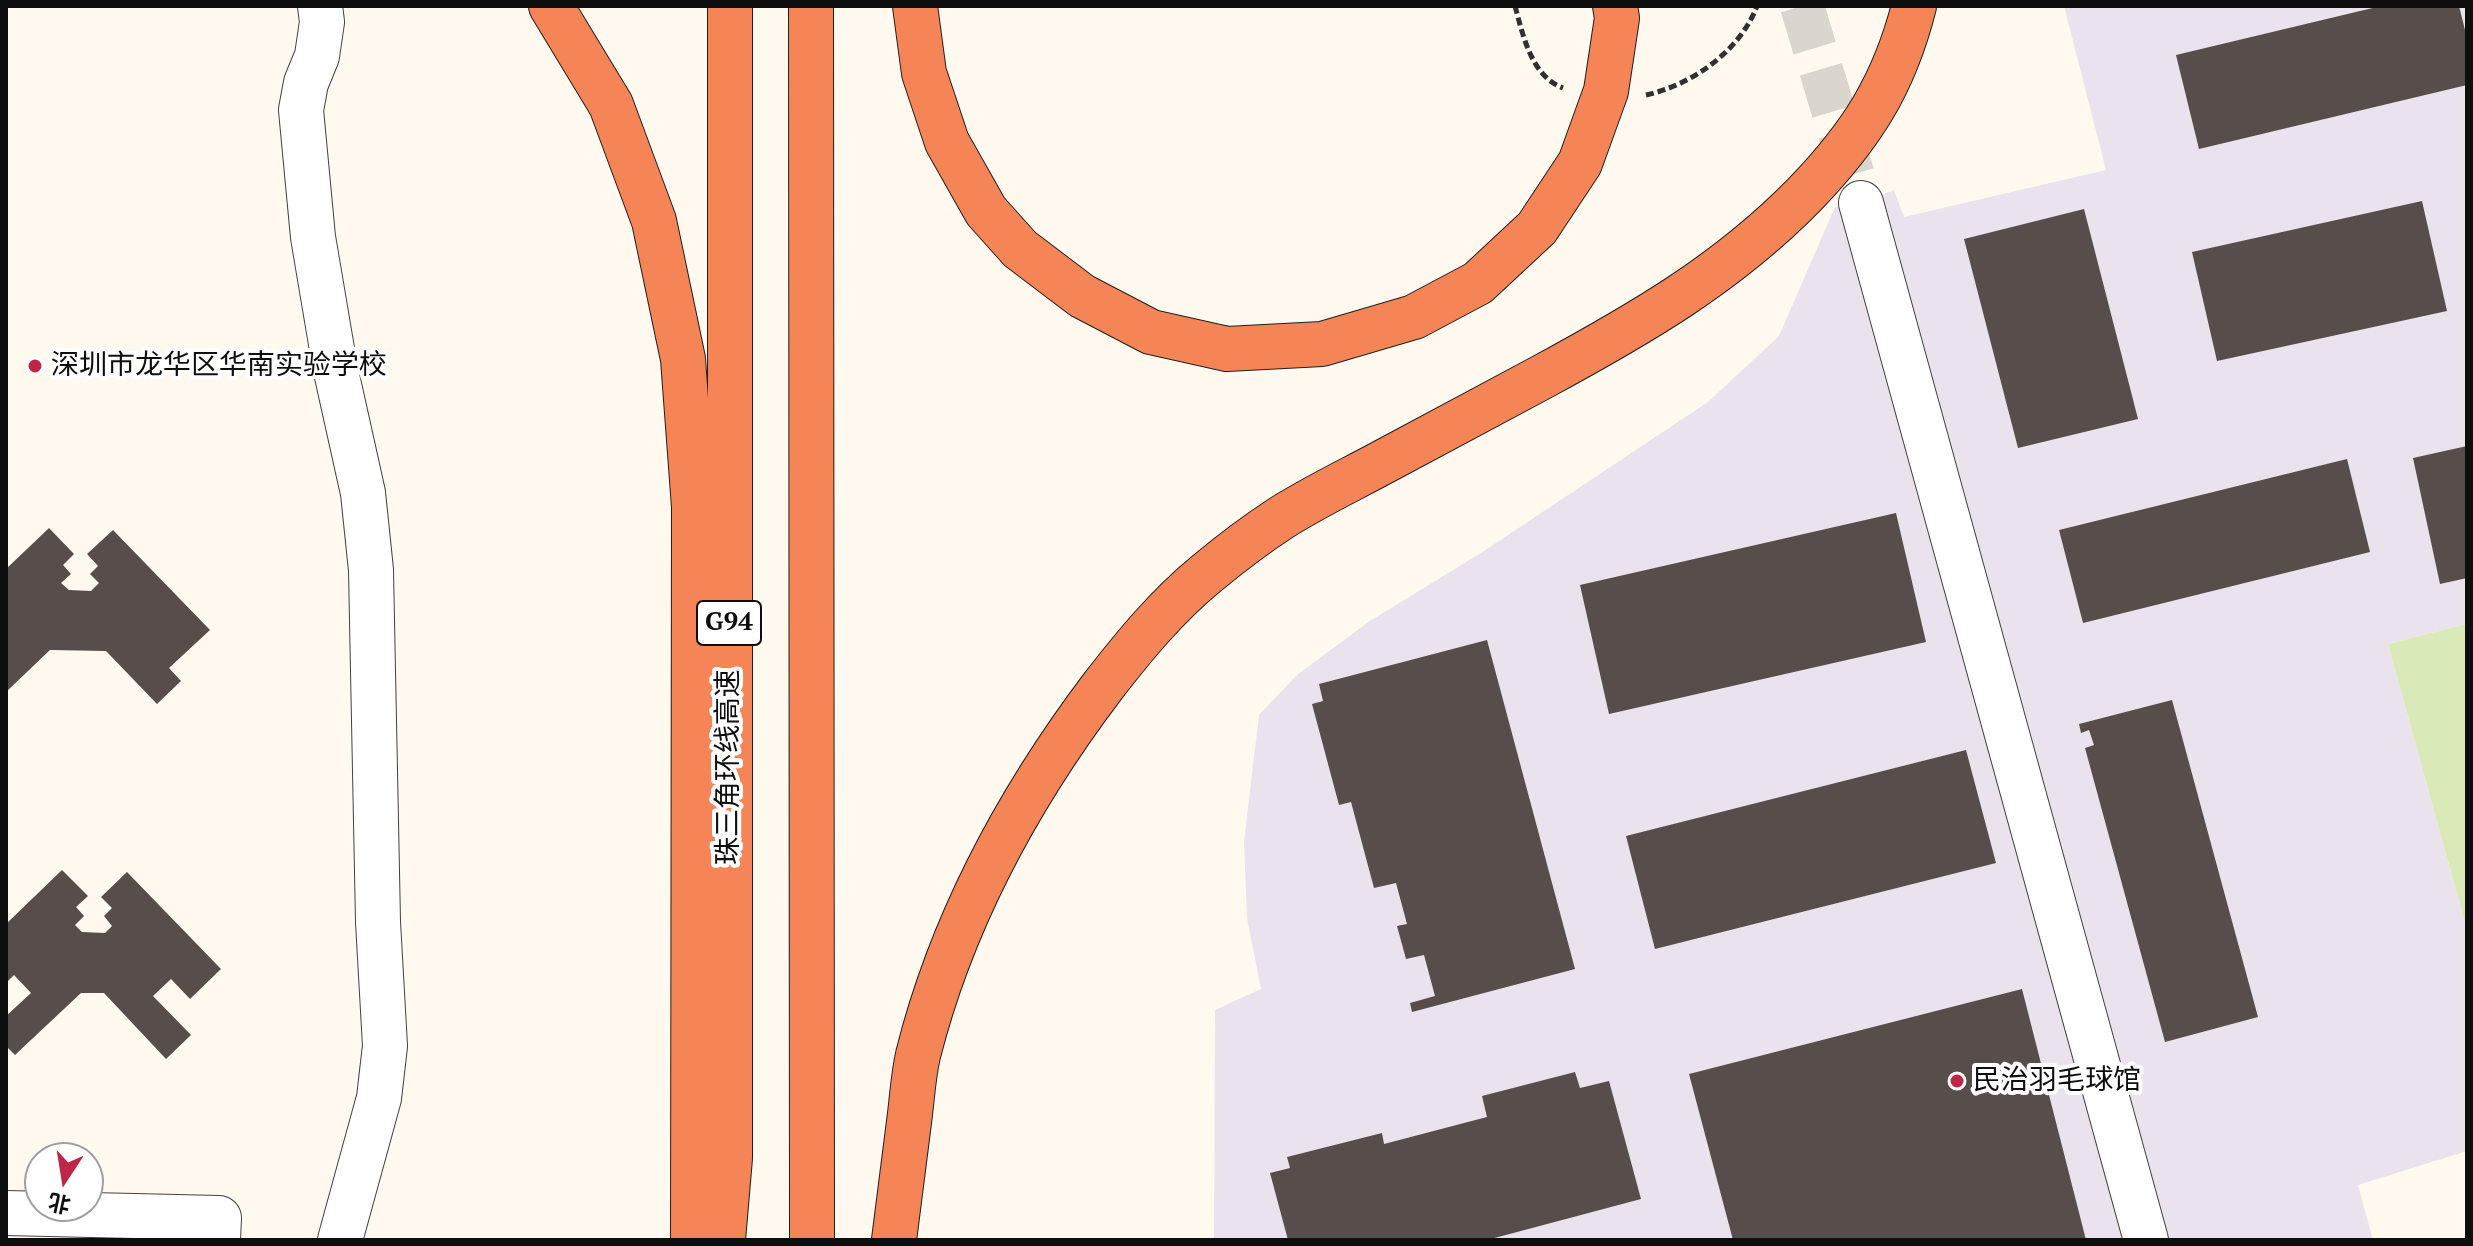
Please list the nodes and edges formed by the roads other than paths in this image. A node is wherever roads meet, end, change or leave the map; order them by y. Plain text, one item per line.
1 (320, 6) edge
2 (551, 6) edge
3 (730, 6) edge
4 (811, 6) edge
5 (915, 6) edge
6 (1615, 6) edge
7 (1914, 6) edge
8 (1861, 203) tunnel mouth
9 (6, 1213) edge
10 (219, 1229) edge
11 (340, 1240) edge
12 (693, 1240) edge
13 (723, 1240) edge
14 (812, 1240) edge
15 (894, 1240) edge
16 (2146, 1240) edge

1 - 11 street
2 - 12 highway
3 - 13 highway, 珠三角环线高速 / G94
4 - 14 highway
5 - 6 highway
7 - 15 highway
8 - 16 street
9 - 10 street

